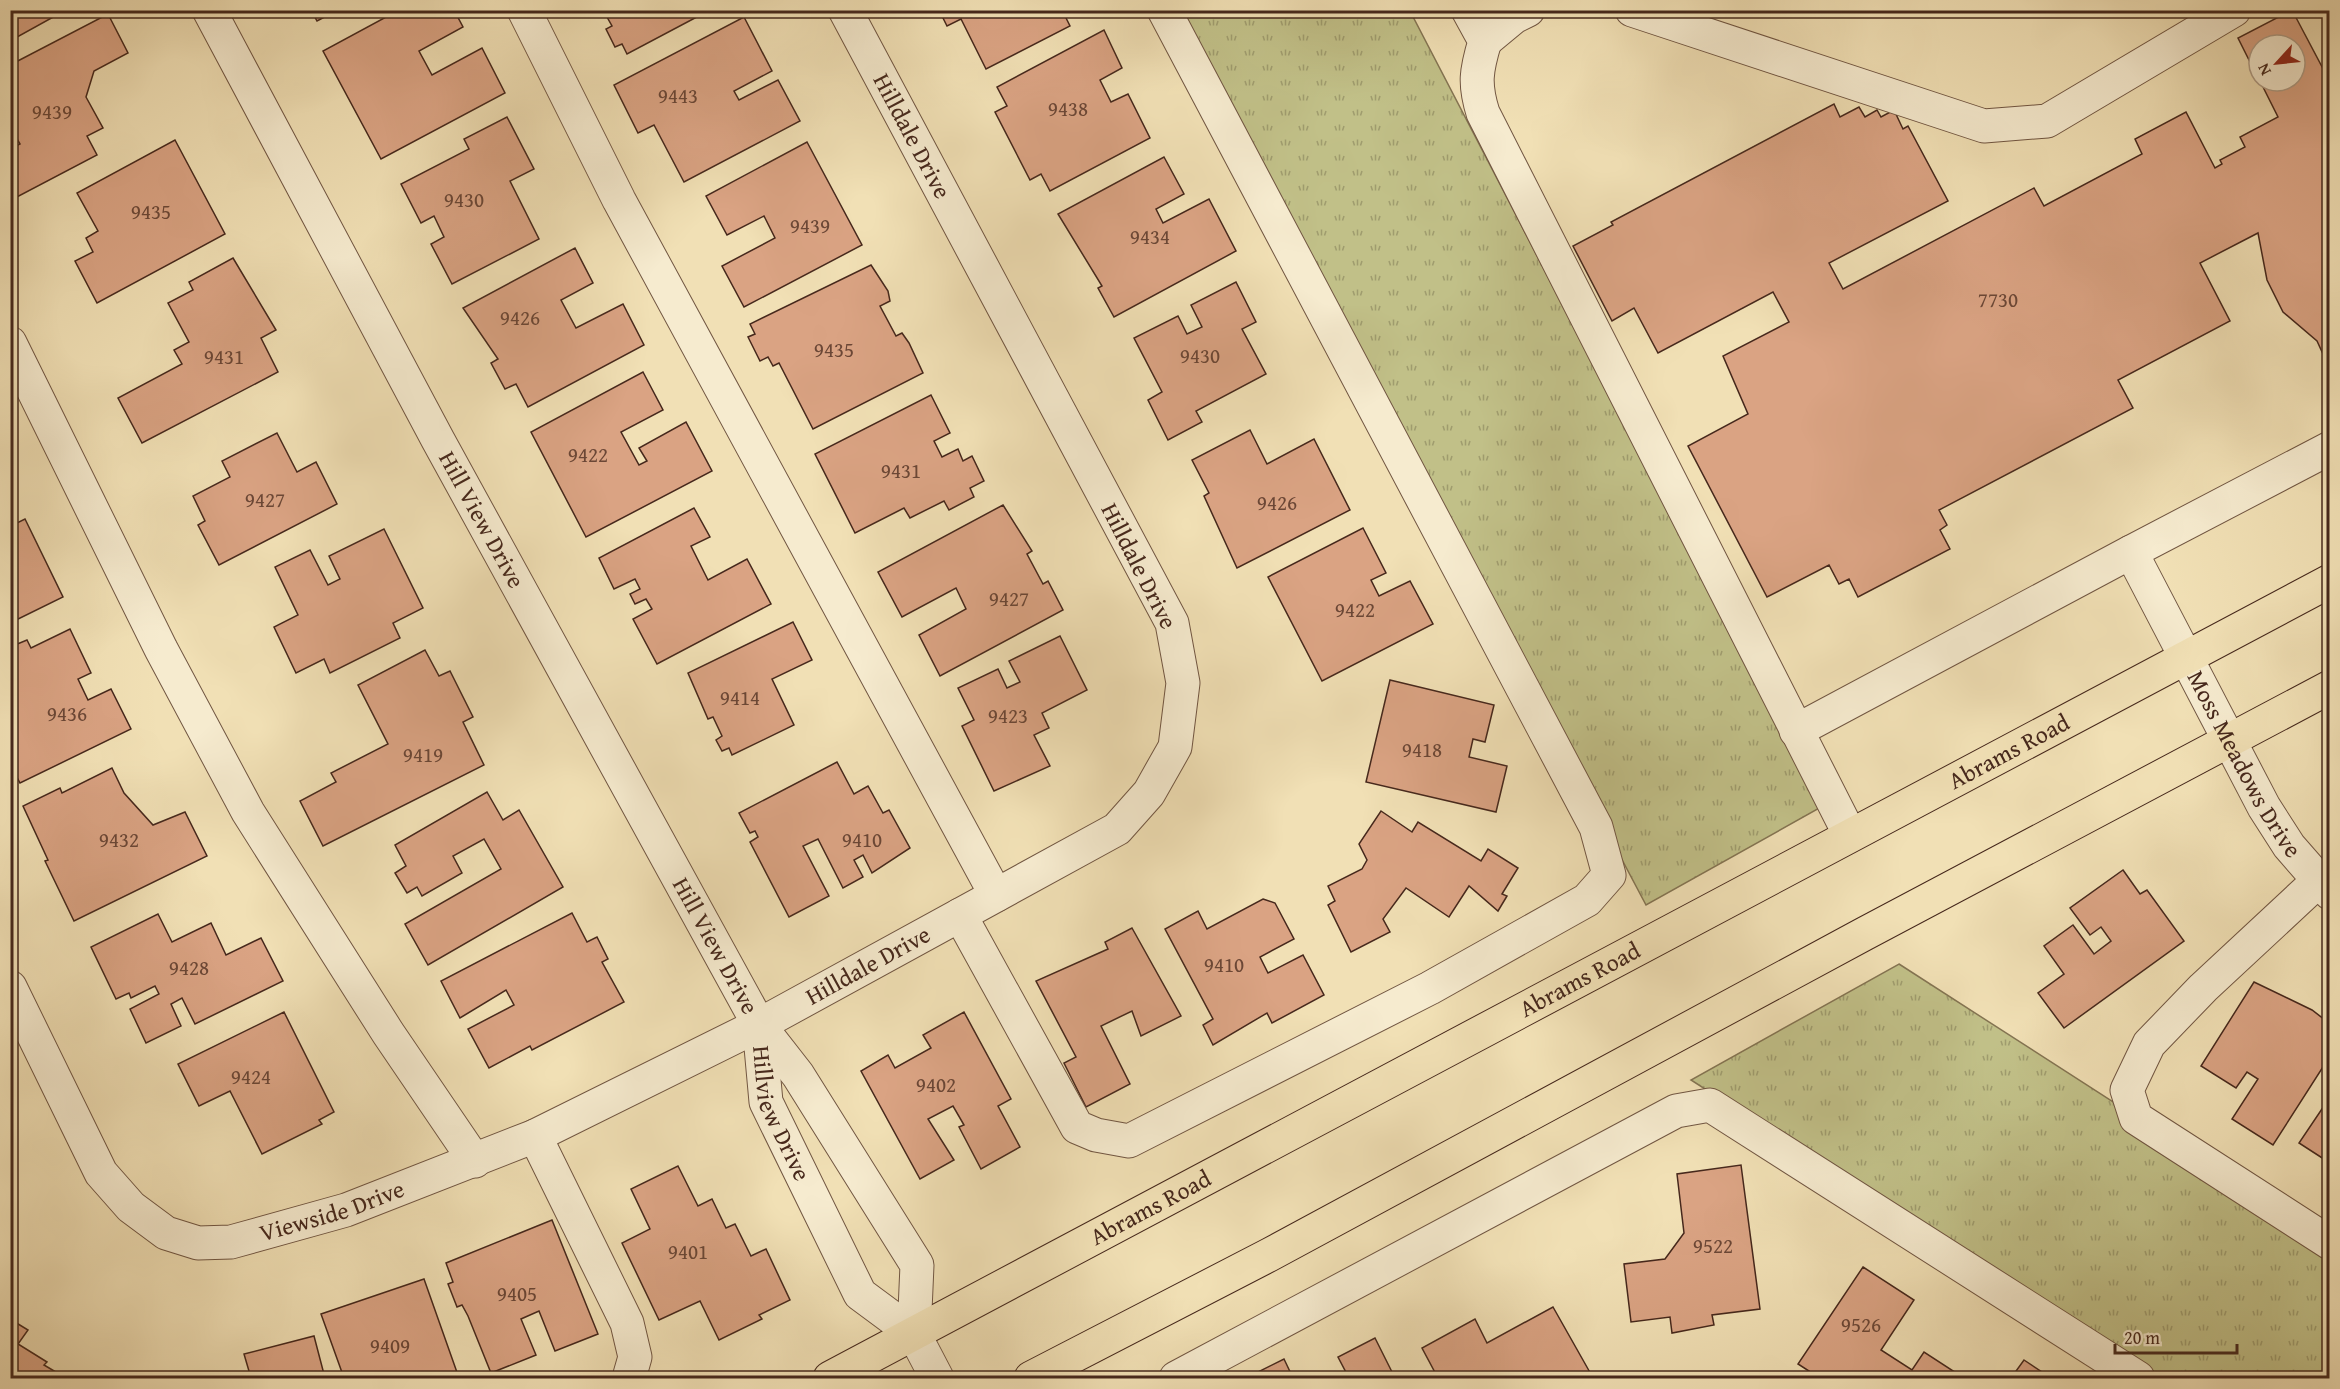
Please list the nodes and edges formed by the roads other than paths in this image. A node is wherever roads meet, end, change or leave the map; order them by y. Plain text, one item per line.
1 (209, 10) edge
2 (524, 10) edge
3 (845, 10) edge
4 (1164, 10) edge
5 (1468, 10) edge
6 (1528, 10) edge
7 (1632, 10) edge
8 (2234, 10) edge
9 (1485, 41) junction
10 (10, 343) edge
11 (2330, 447) edge
12 (2131, 552) junction
13 (2330, 581) edge
14 (2185, 658) junction
15 (2330, 687) edge
16 (1796, 730) junction
17 (2229, 742) junction
18 (1850, 835) junction
19 (2324, 887) edge
20 (996, 895) junction
21 (960, 915) junction
22 (10, 987) edge
23 (759, 1025) junction
24 (535, 1136) junction
25 (474, 1161) junction
26 (2330, 1243) edge
27 (914, 1334) junction
28 (629, 1378) edge
29 (830, 1378) edge
30 (937, 1378) edge
31 (1031, 1378) edge
32 (1176, 1378) edge
33 (2138, 1378) edge

1 - 23 street, Hill View Drive
2 - 20 street
3 - 20 street, Hilldale Drive
4 - 21 street
5 - 9 street
6 - 9 street
7 - 8 street
9 - 16 street
10 - 25 street
11 - 12 street
12 - 14 street, Moss Meadows Drive
12 - 16 street
13 - 14 main road, Abrams Road
14 - 17 street, Moss Meadows Drive
14 - 18 main road, Abrams Road
15 - 17 main road
16 - 18 street
17 - 19 street, Moss Meadows Drive
17 - 31 main road
18 - 27 main road, Abrams Road
19 - 26 street
20 - 21 street, Hilldale Drive
21 - 23 street, Hilldale Drive
22 - 25 street, Viewside Drive
23 - 24 street, Viewside Drive
23 - 27 street, Hillview Drive
23 - 27 street, Hillview Drive
24 - 25 street, Viewside Drive
24 - 28 street
27 - 29 main road, Abrams Road
27 - 30 street, Hillview Drive
32 - 33 street

